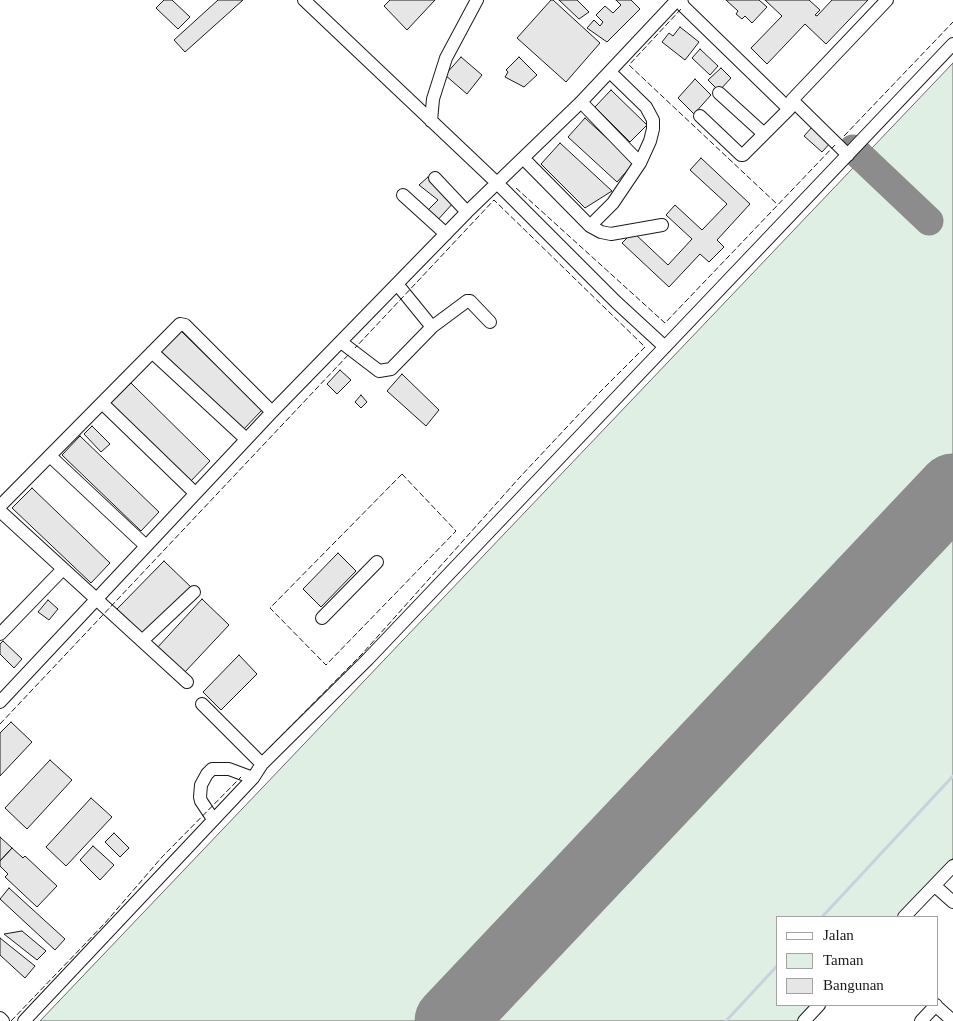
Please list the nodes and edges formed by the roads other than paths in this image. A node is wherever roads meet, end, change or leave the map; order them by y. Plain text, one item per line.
1 (477, 0) edge
2 (677, 0) edge
3 (681, 0) edge
4 (686, 0) edge
5 (887, 0) edge
6 (895, 0) edge
7 (311, 2) edge
8 (953, 44) edge
9 (610, 72) junction
10 (720, 94) dead end
11 (581, 102) junction
12 (792, 104) junction
13 (700, 116) dead end
14 (431, 121) junction
15 (763, 133) junction
16 (850, 152) junction
17 (523, 158) junction
18 (640, 163) junction
19 (435, 178) dead end
20 (497, 183) junction
21 (403, 195) dead end
22 (467, 212) junction
23 (662, 225) dead end
24 (590, 226) junction
25 (446, 234) junction
26 (397, 284) junction
27 (490, 322) dead end
28 (432, 327) junction
29 (341, 342) junction
30 (666, 347) junction
31 (152, 352) junction
32 (102, 403) junction
33 (272, 412) junction
34 (246, 439) junction
35 (50, 456) junction
36 (196, 493) junction
37 (0, 506) edge
38 (0, 511) edge
39 (146, 546) junction
40 (377, 562) dead end
41 (63, 569) junction
42 (194, 592) dead end
43 (97, 599) junction
44 (322, 618) dead end
45 (0, 634) edge
46 (142, 641) junction
47 (186, 682) dead end
48 (0, 702) edge
49 (202, 704) dead end
50 (262, 764) junction
51 (254, 778) junction
52 (213, 819) junction
53 (953, 866) edge
54 (935, 886) junction
55 (953, 902) edge
56 (905, 916) edge
57 (818, 1006) edge
58 (935, 1006) edge
59 (938, 1006) edge
60 (951, 1015) edge
61 (0, 1018) edge
62 (3, 1021) edge
63 (24, 1021) edge
64 (804, 1021) edge
65 (920, 1021) edge

1 - 14 street
2 - 9 street
3 - 12 street
4 - 12 street
5 - 12 street
6 - 16 street
7 - 14 street
8 - 16 street
9 - 11 street
9 - 18 street
10 - 15 street
11 - 17 street
11 - 18 street
12 - 15 street
12 - 16 street
13 - 15 street
14 - 20 street
16 - 30 street
17 - 20 street
17 - 24 street
18 - 24 street
19 - 22 street
20 - 22 street
20 - 30 street
21 - 25 street
22 - 25 street
23 - 24 street
25 - 26 street
26 - 28 street
26 - 29 street
27 - 28 street
28 - 29 street
29 - 33 street
30 - 50 street
31 - 32 street
31 - 33 street
31 - 34 street
32 - 35 street
32 - 36 street
33 - 34 street
34 - 36 street
35 - 37 street
35 - 39 street
36 - 39 street
38 - 41 street
39 - 43 street
40 - 44 street
41 - 43 street
41 - 45 street
42 - 46 street
43 - 46 street
43 - 48 street
46 - 47 street
49 - 50 street
50 - 51 street
51 - 52 street
51 - 52 street
52 - 63 street
53 - 54 street
54 - 55 street
54 - 56 street
57 - 64 street
58 - 65 street
59 - 60 street
61 - 62 street

